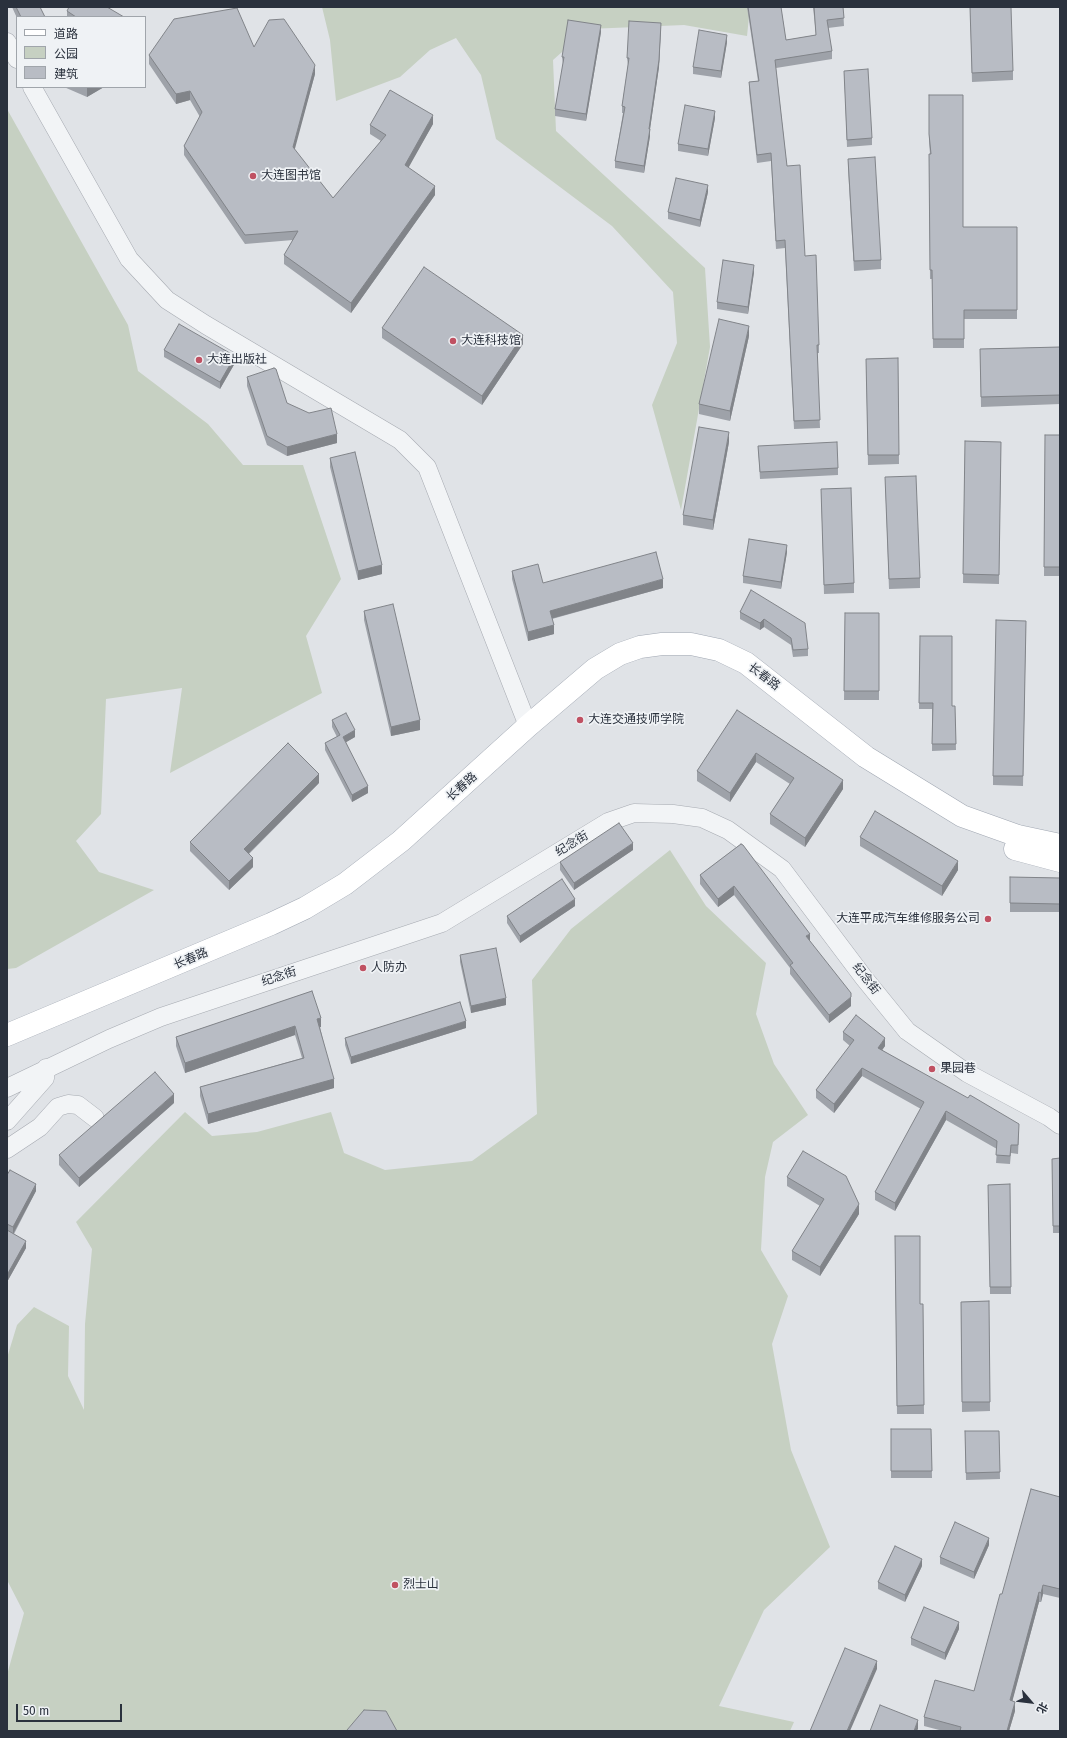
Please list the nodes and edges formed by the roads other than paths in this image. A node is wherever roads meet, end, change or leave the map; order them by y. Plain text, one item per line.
1 (7, 42) edge
2 (16, 57) edge
3 (33, 88) edge
4 (528, 726) junction
5 (894, 775) junction
6 (1060, 833) edge
7 (1060, 845) edge
8 (1060, 862) edge
9 (7, 1035) edge
10 (46, 1068) junction
11 (7, 1088) edge
12 (95, 1118) dead end
13 (7, 1121) edge
14 (1060, 1125) edge
15 (7, 1149) edge

1 - 2 street
3 - 4 street
4 - 5 main road, 长春路
4 - 9 main road, 长春路
5 - 6 main road, 长春路
5 - 7 main road, 长春路
5 - 8 main road, 长春路
10 - 11 street, 纪念街
10 - 13 street
10 - 14 street, 纪念街
12 - 15 street

